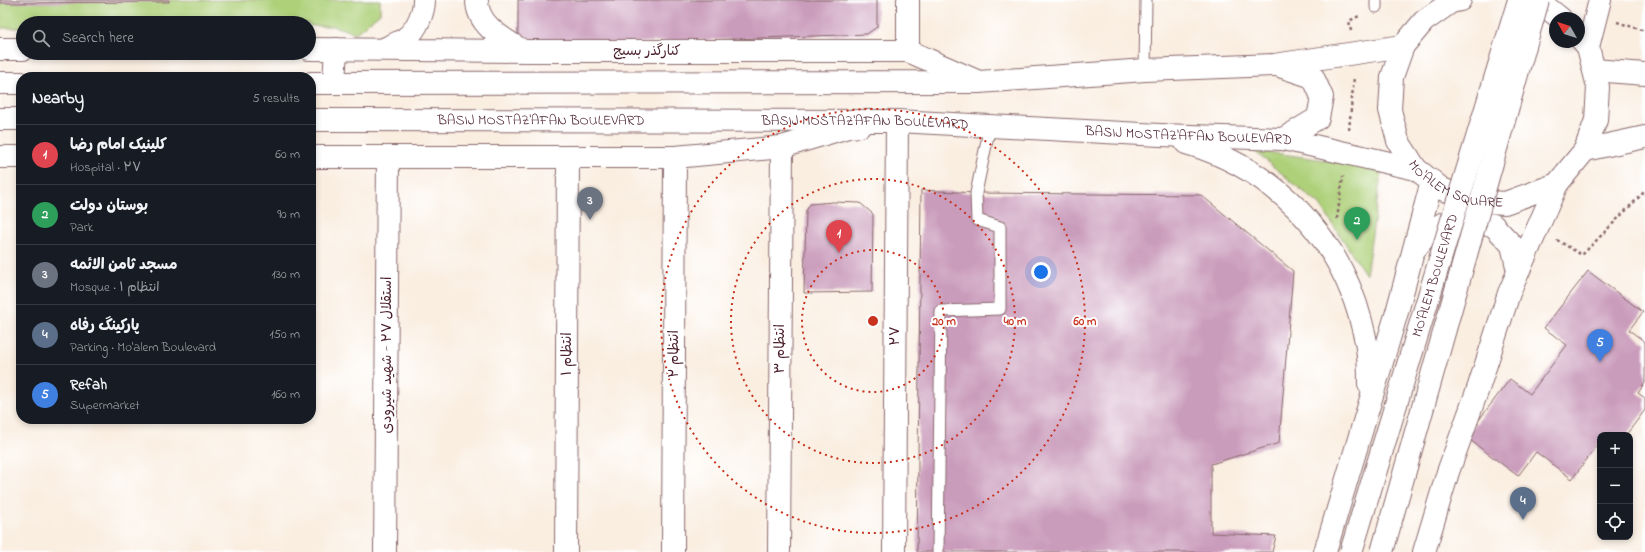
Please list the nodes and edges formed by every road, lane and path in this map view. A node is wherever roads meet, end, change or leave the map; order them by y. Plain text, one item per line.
1 (424, 0) edge
2 (477, 0) edge
3 (908, 0) edge
4 (1146, 0) edge
5 (1519, 0) edge
6 (1527, 0) edge
7 (1538, 0) edge
8 (1600, 0) edge
9 (1455, 1) edge
10 (1552, 12) edge
11 (1585, 37) edge
12 (1403, 46) junction
13 (1585, 47) edge
14 (0, 49) edge
15 (16, 49) edge
16 (316, 49) edge
17 (336, 49) junction
18 (384, 49) junction
19 (524, 51) junction
20 (908, 51) junction
21 (1274, 65) junction
22 (1145, 70) junction
23 (1594, 70) junction
24 (1645, 74) edge
25 (334, 82) junction
26 (979, 82) junction
27 (0, 83) edge
28 (16, 83) edge
29 (316, 83) edge
30 (0, 119) edge
31 (16, 119) edge
32 (316, 120) edge
33 (897, 121) junction
34 (990, 126) junction
35 (1160, 135) junction
36 (1645, 137) edge
37 (1283, 139) junction
38 (782, 147) junction
39 (1585, 150) junction
40 (0, 157) edge
41 (16, 157) edge
42 (316, 157) edge
43 (388, 157) junction
44 (568, 157) junction
45 (675, 157) junction
46 (1424, 175) junction
47 (1557, 184) junction
48 (1414, 251) junction
49 (1518, 271) junction
50 (1370, 400) junction
51 (385, 552) edge
52 (566, 552) edge
53 (673, 552) edge
54 (779, 552) edge
55 (894, 552) edge
56 (938, 552) edge
57 (1325, 552) edge
58 (1351, 552) edge
59 (1382, 552) edge
60 (1424, 552) edge

1 - 18 main road
2 - 19 main road
3 - 20 main road
4 - 22 lane
5 - 58 main road, MO'ALEM BOULEVARD, bridge
6 - 10 main road
7 - 59 main road, MO'ALEM BOULEVARD, bridge
8 - 11 main road
9 - 12 main road, MO'ALEM SQUARE
12 - 21 main road
12 - 46 main road, MO'ALEM SQUARE
13 - 23 main road
14 - 15 main road
16 - 17 main road, کنارگذر بسیج
17 - 18 main road, کنارگذر بسیج
17 - 25 main road
18 - 19 main road, کنارگذر بسیج
19 - 20 main road, کنارگذر بسیج
20 - 26 main road, کنارگذر بسیج
21 - 22 main road
21 - 37 main road
22 - 26 main road
23 - 24 main road
23 - 39 main road
25 - 26 main road
25 - 29 main road
27 - 28 main road
30 - 31 main road
32 - 33 main road, BASIJ MOSTAZ'AFAN BOULEVARD
33 - 34 main road, BASIJ MOSTAZ'AFAN BOULEVARD
33 - 38 main road
33 - 55 main road, ۲۷
34 - 35 main road, BASIJ MOSTAZ'AFAN BOULEVARD
34 - 56 lane
35 - 37 main road, BASIJ MOSTAZ'AFAN BOULEVARD
35 - 50 main road
36 - 39 main road
37 - 46 main road, BASIJ MOSTAZ'AFAN BOULEVARD
38 - 45 main road
38 - 54 main road, انتظام ۳
39 - 47 main road
40 - 41 main road
42 - 43 main road
43 - 44 main road
43 - 51 main road, استقلال ۲۷ - شهید شیرودی
44 - 45 main road
44 - 52 main road, انتظام ۱
45 - 53 main road, انتظام ۲
46 - 47 main road, MO'ALEM SQUARE
46 - 48 main road
47 - 49 main road
48 - 49 main road
48 - 50 main road
49 - 60 main road
50 - 57 main road

